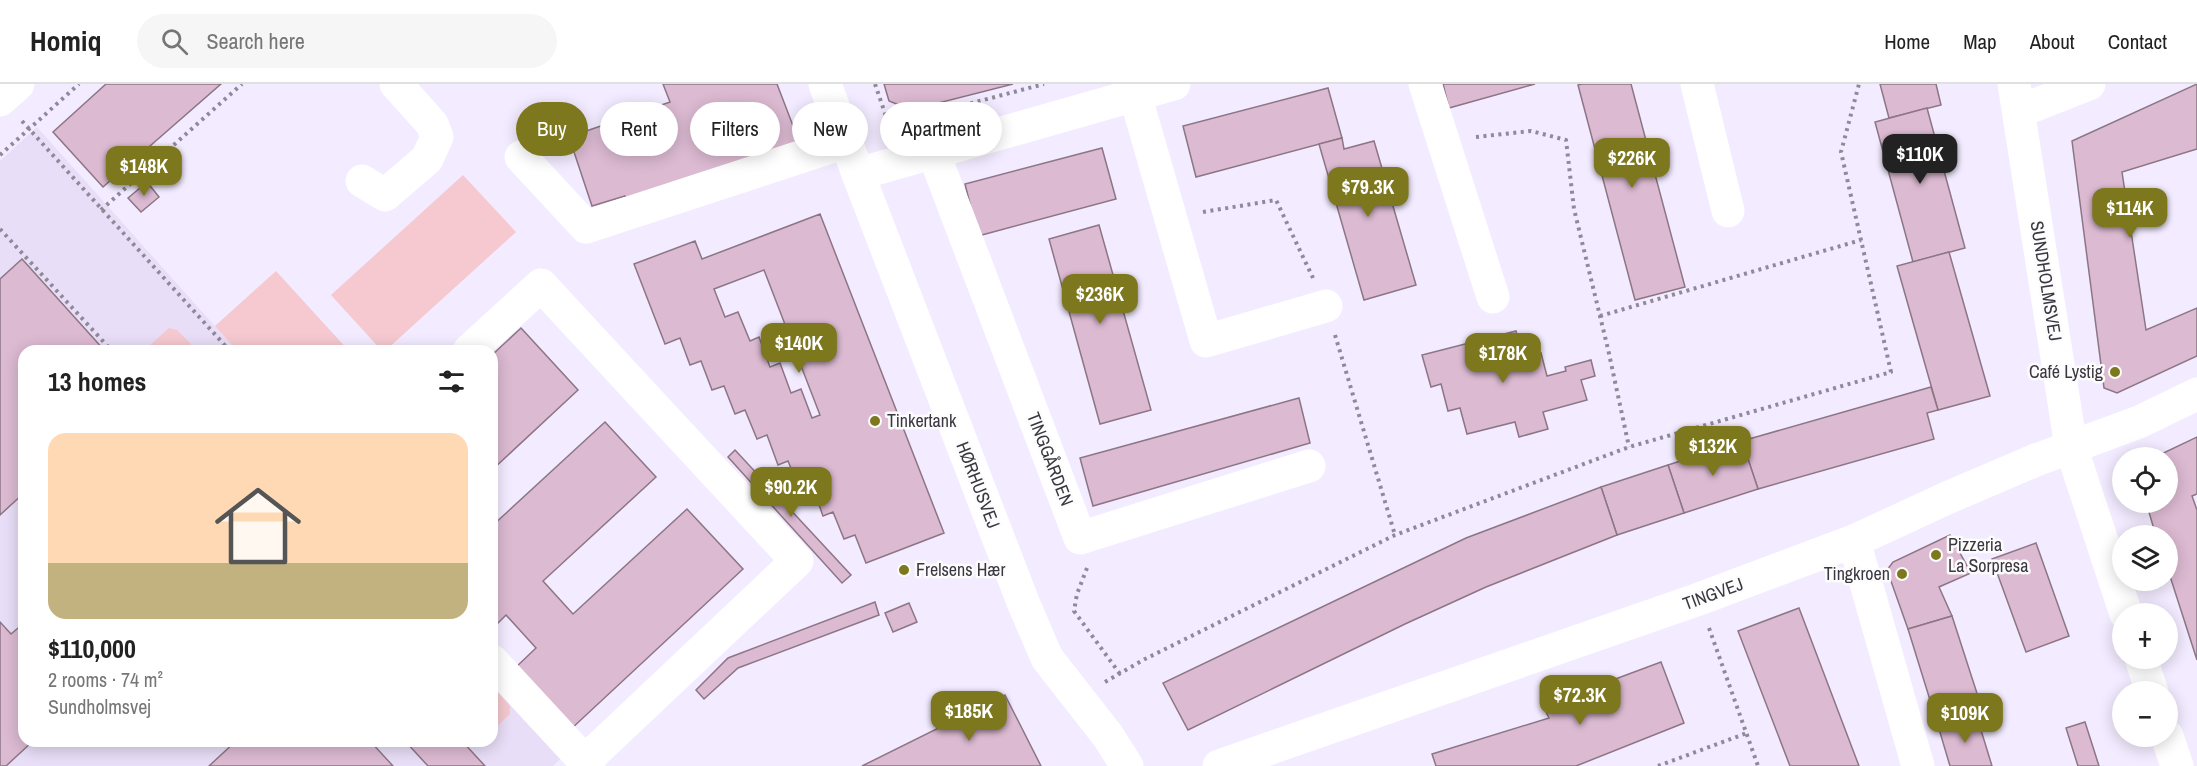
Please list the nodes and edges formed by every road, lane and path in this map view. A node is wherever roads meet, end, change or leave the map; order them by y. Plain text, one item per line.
1 (79, 84) edge
2 (242, 84) edge
3 (396, 84) edge
4 (825, 84) edge
5 (875, 84) edge
6 (1044, 84) edge
7 (1174, 84) edge
8 (1425, 84) edge
9 (1697, 84) edge
10 (1859, 84) edge
11 (2089, 84) edge
12 (1134, 89) edge
13 (7, 94) edge
14 (2017, 97) edge
15 (832, 102) edge
16 (29, 129) junction
17 (1002, 132) edge
18 (1443, 141) junction
19 (0, 155) edge
20 (803, 156) edge
21 (851, 156) edge
22 (926, 156) edge
23 (935, 156) edge
24 (521, 158) dead end
25 (858, 174) junction
26 (362, 181) dead end
27 (101, 210) junction
28 (1728, 211) dead end
29 (0, 229) edge
30 (1861, 240) junction
31 (1493, 297) dead end
32 (1326, 306) dead end
33 (1600, 316) junction
34 (106, 345) edge
35 (225, 345) edge
36 (476, 345) edge
37 (2197, 394) edge
38 (1629, 447) junction
39 (2071, 447) junction
40 (1309, 466) dead end
41 (1101, 531) junction
42 (1854, 541) junction
43 (1699, 599) junction
44 (2122, 603) edge
45 (498, 667) edge
46 (1120, 674) junction
47 (1079, 698) junction
48 (1747, 734) junction
49 (2171, 747) edge
50 (587, 763) edge
51 (1127, 766) edge
52 (1219, 766) edge
53 (1658, 766) edge
54 (1758, 766) edge
55 (1918, 766) edge
56 (2177, 766) edge

1 - 16 path
2 - 27 path
3 - 26 street
4 - 15 street, HØRHUSVEJ
5 - 6 path
7 - 12 street
8 - 18 street
9 - 28 street
10 - 30 path
11 - 14 street
12 - 17 street
12 - 32 street
13 - 16 path
14 - 39 street, SUNDHOLMSVEJ
16 - 19 path
16 - 27 path
18 - 31 street
18 - 33 path
20 - 24 street
21 - 25 street, HØRHUSVEJ
22 - 25 street
23 - 41 street, TINGGÅRDEN
25 - 47 street, HØRHUSVEJ
27 - 35 path
29 - 34 path
30 - 33 path
30 - 38 path
33 - 38 path
36 - 50 street
37 - 39 street, TINGVEJ
38 - 46 path
39 - 42 street, TINGVEJ
39 - 44 street, SUNDHOLMSVEJ
40 - 41 street, TINGGÅRDEN
41 - 46 path
42 - 43 street, TINGVEJ
42 - 55 street
43 - 48 path
43 - 52 street, TINGVEJ
45 - 50 street
46 - 47 path
47 - 51 street, HØRHUSVEJ
48 - 53 path
48 - 54 path
49 - 56 street

